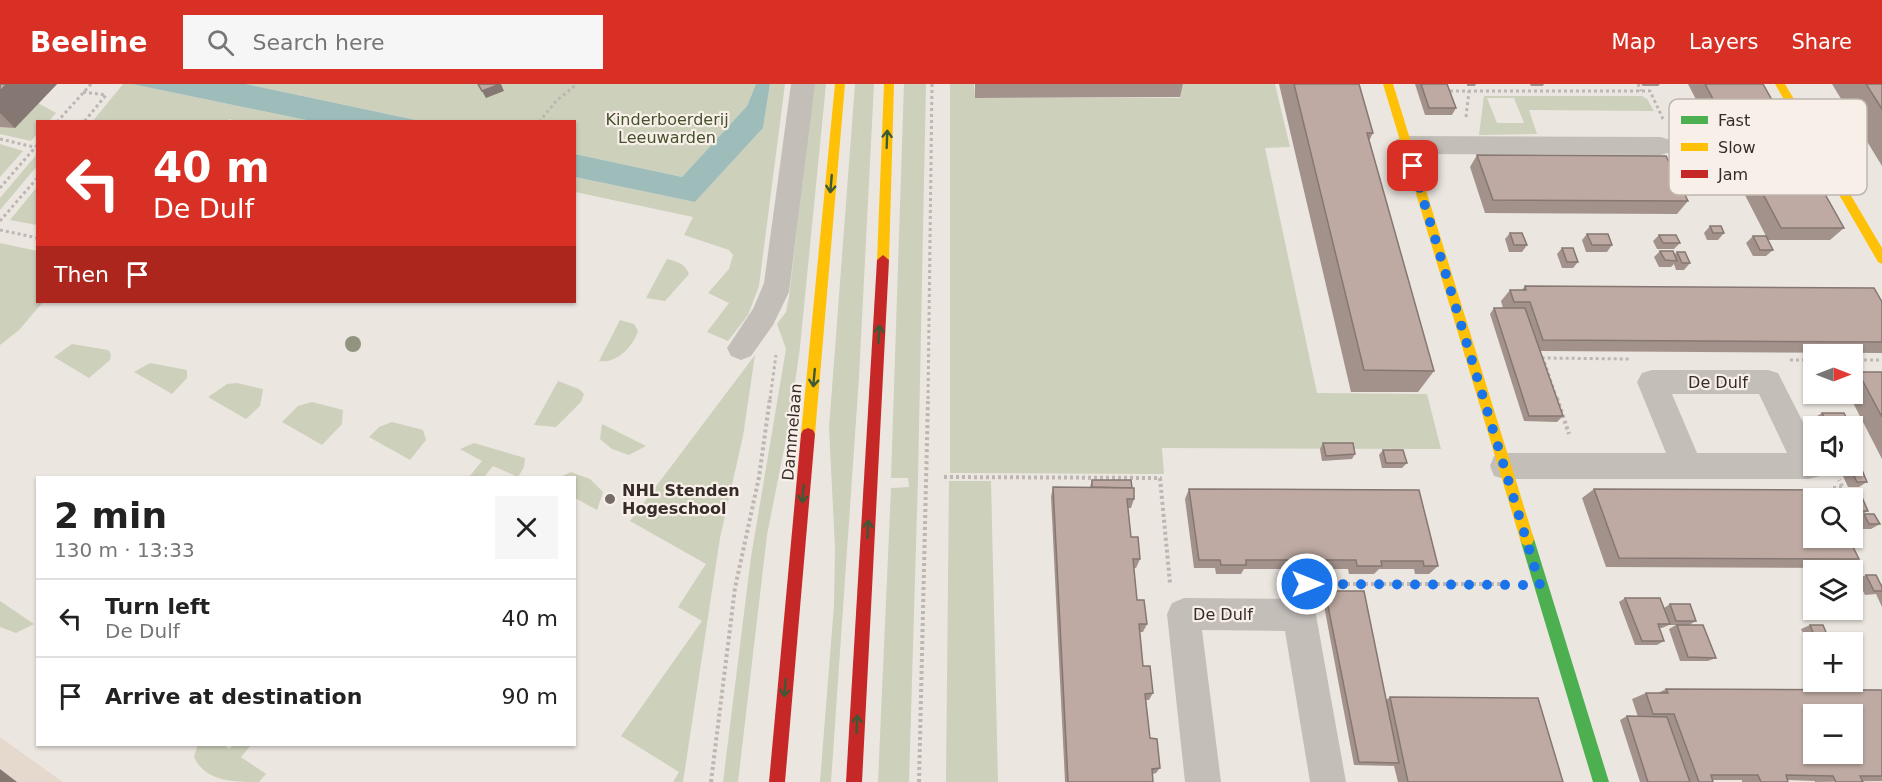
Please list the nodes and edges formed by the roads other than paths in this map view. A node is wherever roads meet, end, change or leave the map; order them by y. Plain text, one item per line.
1 (802, 84) edge
2 (840, 84) edge
3 (889, 84) edge
4 (1388, 84) edge
5 (1780, 84) edge
6 (1789, 99) edge
7 (1406, 145) junction
8 (1660, 146) dead end
9 (1845, 195) edge
10 (1882, 259) edge
11 (741, 348) dead end
12 (1505, 466) junction
13 (1687, 466) junction
14 (777, 782) edge
15 (854, 782) edge
16 (1203, 782) edge
17 (1328, 782) edge
18 (1600, 782) edge

1 - 11 street
2 -> 14 main road, Dammelaan
15 -> 3 main road
4 - 7 main road
5 - 6 main road
7 - 8 street
7 - 12 main road
9 - 10 main road
12 - 13 street, De Dulf
12 - 18 main road
13 - 13 street, De Dulf
16 - 17 street, De Dulf

